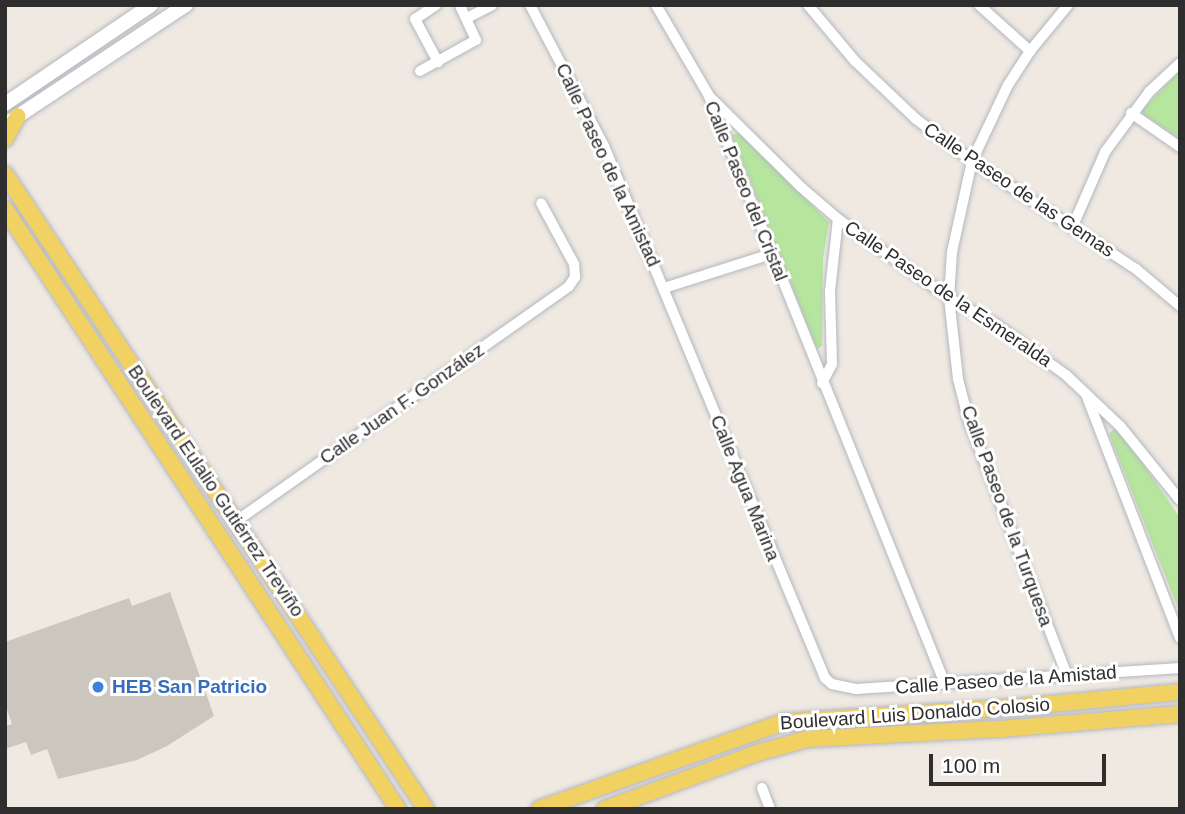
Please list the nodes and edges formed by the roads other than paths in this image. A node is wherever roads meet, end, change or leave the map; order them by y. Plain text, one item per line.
1 (151, 5) edge
2 (186, 5) edge
3 (436, 5) edge
4 (460, 5) edge
5 (492, 5) edge
6 (530, 5) edge
7 (656, 5) edge
8 (808, 5) edge
9 (979, 5) edge
10 (1068, 5) edge
11 (467, 18) junction
12 (1030, 51) junction
13 (438, 62) junction
14 (1180, 63) edge
15 (420, 71) dead end
16 (708, 94) junction
17 (5, 104) edge
18 (1131, 113) junction
19 (12, 120) edge
20 (5, 139) edge
21 (1180, 147) edge
22 (972, 161) junction
23 (5, 164) edge
24 (8, 179) edge
25 (541, 203) dead end
26 (5, 209) edge
27 (838, 219) junction
28 (1072, 228) junction
29 (771, 254) junction
30 (664, 288) junction
31 (949, 298) junction
32 (1180, 306) edge
33 (822, 383) junction
34 (1086, 394) junction
35 (1180, 500) edge
36 (235, 522) junction
37 (1180, 638) edge
38 (314, 640) junction
39 (304, 668) junction
40 (1180, 668) edge
41 (1068, 678) junction
42 (832, 684) joint
43 (945, 684) junction
44 (1180, 692) edge
45 (1180, 714) edge
46 (380, 782) junction
47 (762, 788) dead end
48 (386, 809) edge
49 (398, 809) edge
50 (426, 809) edge
51 (539, 809) edge
52 (605, 809) edge
53 (770, 809) edge

1 - 17 main road
2 - 19 main road
3 - 13 street
4 - 11 street
5 - 11 street
6 - 30 street, Calle Paseo de la Amistad
7 - 16 street, Calle Paseo del Cristal
8 - 22 street, Calle Paseo de las Gemas
9 - 12 street
10 - 12 street, Calle Paseo de la Turquesa
11 - 13 street
12 - 22 street, Calle Paseo de la Turquesa
13 - 15 street
14 - 18 street
16 - 27 street, Calle Paseo de la Esmeralda
16 - 29 street, Calle Paseo del Cristal
18 - 21 street
18 - 28 street
19 - 20 main road
22 - 28 street, Calle Paseo de las Gemas
22 - 31 street, Calle Paseo de la Turquesa
23 - 24 main road, Boulevard Eulalio Gutiérrez Treviño
24 - 36 main road, Boulevard Eulalio Gutiérrez Treviño
25 - 36 street, Calle Juan F. González
26 - 39 main road, Boulevard Eulalio Gutiérrez Treviño
27 - 31 street, Calle Paseo de la Esmeralda
27 - 33 street
28 - 32 street, Calle Paseo de las Gemas
29 - 30 street
29 - 33 street, Calle Paseo del Cristal
30 - 42 street, Calle Agua Marina
31 - 34 street, Calle Paseo de la Esmeralda
31 - 41 street, Calle Paseo de la Turquesa
33 - 43 street, Calle Paseo del Cristal
34 - 35 street, Calle Paseo de la Esmeralda
34 - 37 street
36 - 38 main road, Boulevard Eulalio Gutiérrez Treviño
38 - 39 main road
38 - 50 main road, Boulevard Eulalio Gutiérrez Treviño
39 - 46 main road, Boulevard Eulalio Gutiérrez Treviño
40 - 41 street, Calle Paseo de la Amistad
41 - 43 street, Calle Paseo de la Amistad
42 - 43 street, Calle Paseo de la Amistad
44 - 51 main road, Boulevard Luis Donaldo Colosio
45 - 52 main road, Boulevard Luis Donaldo Colosio
46 - 48 main road
46 - 49 main road, Boulevard Eulalio Gutiérrez Treviño
47 - 53 street

